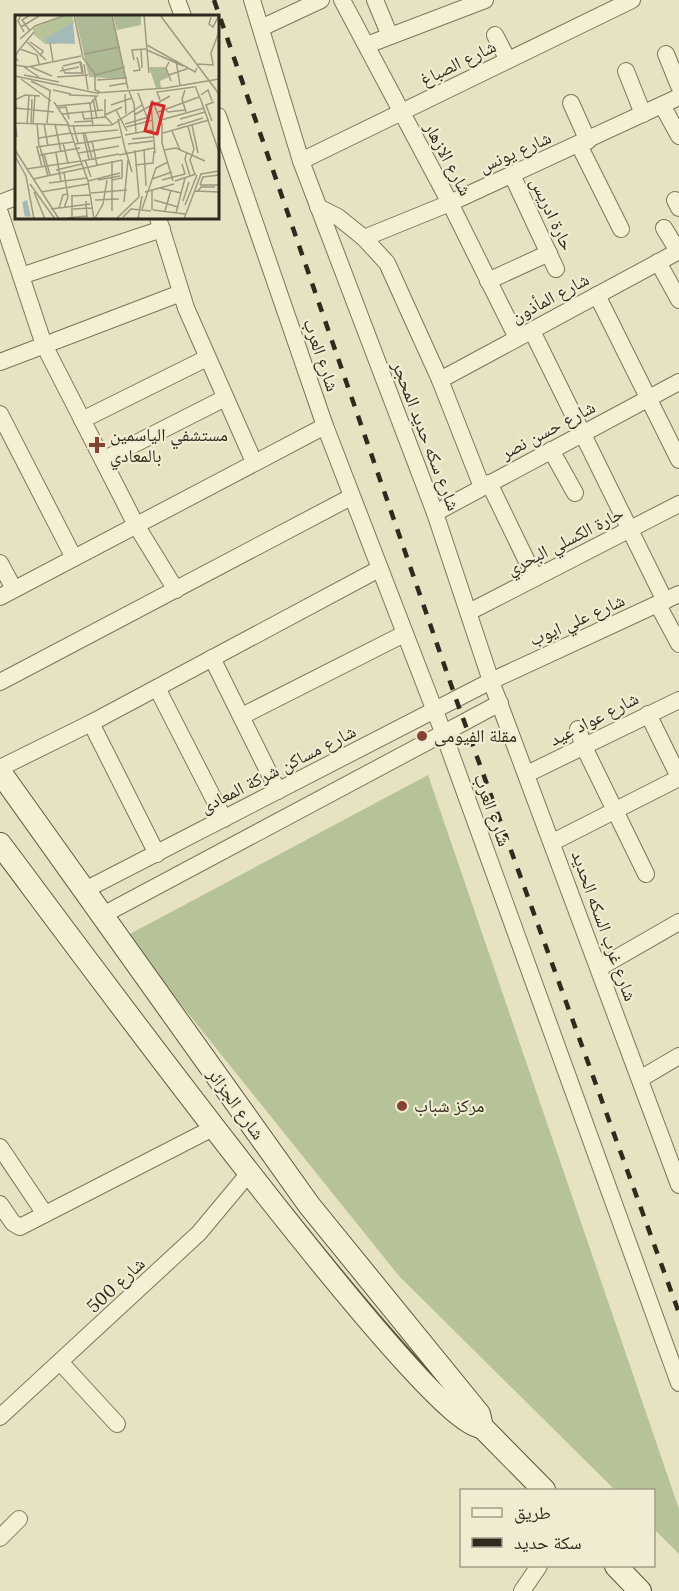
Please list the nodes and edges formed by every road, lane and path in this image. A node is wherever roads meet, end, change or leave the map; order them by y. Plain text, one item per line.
1 (177, 0) edge
2 (252, 0) edge
3 (321, 0) edge
4 (342, 0) edge
5 (375, 0) edge
6 (485, 0) edge
7 (632, 0) edge
8 (183, 15) edge
9 (261, 28) junction
10 (495, 35) dead end
11 (390, 36) junction
12 (367, 45) junction
13 (666, 54) dead end
14 (508, 60) junction
15 (626, 71) dead end
16 (679, 86) edge
17 (679, 97) edge
18 (571, 103) dead end
19 (662, 105) junction
20 (401, 112) junction
21 (643, 114) junction
22 (219, 125) edge
23 (679, 136) edge
24 (583, 143) junction
25 (301, 161) junction
26 (512, 175) junction
27 (15, 197) edge
28 (0, 203) edge
29 (450, 203) junction
30 (318, 207) junction
31 (0, 213) edge
32 (160, 223) edge
33 (664, 228) dead end
34 (621, 229) dead end
35 (364, 238) junction
36 (679, 251) edge
37 (658, 262) junction
38 (21, 276) junction
39 (488, 280) junction
40 (181, 293) junction
41 (597, 295) junction
42 (679, 300) edge
43 (524, 334) junction
44 (44, 345) junction
45 (207, 358) junction
46 (0, 362) edge
47 (440, 380) junction
48 (679, 382) edge
49 (225, 398) junction
50 (648, 398) junction
51 (0, 414) edge
52 (82, 420) junction
53 (325, 426) junction
54 (582, 434) junction
55 (551, 450) junction
56 (103, 460) junction
57 (679, 460) edge
58 (254, 462) junction
59 (485, 485) junction
60 (575, 493) dead end
61 (351, 497) junction
62 (679, 504) edge
63 (435, 513) junction
64 (136, 525) junction
65 (629, 529) junction
66 (74, 558) junction
67 (0, 563) edge
68 (379, 569) junction
69 (535, 578) junction
70 (176, 590) junction
71 (7, 593) edge
72 (667, 600) edge
73 (469, 612) junction
74 (404, 634) junction
75 (679, 644) edge
76 (213, 658) junction
77 (491, 681) junction
78 (0, 682) edge
79 (157, 688) junction
80 (679, 700) edge
81 (500, 703) junction
82 (434, 710) junction
83 (648, 714) junction
84 (242, 716) junction
85 (91, 723) junction
86 (578, 729) dead end
87 (443, 732) junction
88 (584, 747) junction
89 (0, 770) edge
90 (527, 774) junction
91 (679, 777) edge
92 (278, 791) junction
93 (615, 812) junction
94 (224, 819) junction
95 (553, 842) junction
96 (0, 844) edge
97 (157, 854) junction
98 (646, 874) dead end
99 (83, 891) junction
100 (101, 916) junction
101 (679, 922) edge
102 (599, 968) junction
103 (679, 1056) edge
104 (640, 1079) junction
105 (215, 1127) junction
106 (0, 1147) edge
107 (674, 1152) edge
108 (249, 1173) junction
109 (679, 1185) edge
110 (0, 1204) edge
111 (45, 1214) junction
112 (61, 1363) junction
113 (679, 1383) edge
114 (0, 1417) edge
115 (117, 1424) dead end
116 (482, 1427) junction
117 (542, 1489) edge
118 (19, 1519) dead end
119 (0, 1538) edge
120 (538, 1567) edge
121 (617, 1567) edge
122 (522, 1591) edge
123 (640, 1591) edge

1 - 8 street
2 - 9 street, شارع سكه حديد المحجر
3 - 9 street
4 - 12 street, شارع الازهار
5 - 11 street
6 - 11 street
7 - 14 street, شارع الصباغ
9 - 25 street, شارع سكه حديد المحجر
10 - 14 street
11 - 12 street
12 - 20 street, شارع الازهار
13 - 16 street
14 - 20 street, شارع الصباغ
15 - 21 street
17 - 19 street, شارع يونس
18 - 24 street
19 - 21 street, شارع يونس
19 - 23 street
20 - 25 street, شارع الصباغ
20 - 29 street, شارع الازهار
21 - 24 street, شارع يونس
22 - 53 street, شارع العرب
24 - 26 street, شارع يونس
24 - 34 street
25 - 30 street, شارع سكه حديد المحجر
26 - 29 street, شارع يونس
26 - 39 street, حارة ادريس
27 - 28 street
29 - 35 street, شارع يونس
29 - 39 street, شارع الازهار
30 - 35 street, شارع سكه حديد المحجر
30 - 63 street, شارع سكه حديد المحجر
31 - 38 street
32 - 38 street
32 - 40 street
33 - 36 street
35 - 47 street, شارع سكه حديد المحجر
36 - 37 street, شارع المأذون
37 - 41 street, شارع المأذون
37 - 42 street
38 - 44 street
39 - 43 street, شارع الازهار
40 - 44 street
40 - 45 street
41 - 43 street, شارع المأذون
41 - 50 street
43 - 47 street, شارع المأذون
43 - 54 street, شارع الازهار
44 - 46 street
44 - 52 street
45 - 49 street
45 - 52 street
47 - 59 street, شارع سكه حديد المحجر
48 - 50 street, شارع حسن نصر
49 - 56 street
49 - 58 street
50 - 54 street, شارع حسن نصر
50 - 57 street
51 - 66 street
52 - 56 street
53 - 58 street
53 - 61 street, شارع العرب
54 - 55 street, شارع حسن نصر
54 - 65 street, شارع الازهار
55 - 59 street, شارع حسن نصر
55 - 60 street
56 - 64 street
58 - 64 street
59 - 63 street, شارع حسن نصر
59 - 69 street, شارع سكه حديد المحجر
61 - 68 street, شارع العرب
61 - 70 street
62 - 65 street, حارة الكسلي البحري
63 - 73 street, شارع سكه حديد المحجر
64 - 66 street
64 - 70 street
65 - 69 street, حارة الكسلي البحري
65 - 72 street, شارع الازهار
66 - 71 street
67 - 71 street
68 - 74 street, شارع العرب
68 - 76 street
69 - 73 street, حارة الكسلي البحري
70 - 78 street
72 - 75 street, شارع الازهار
72 - 77 street, شارع علي ايوب
73 - 77 street, شارع سكه حديد المحجر
74 - 82 street, شارع العرب
74 - 84 street
76 - 79 street
76 - 84 street
77 - 81 street, شارع غرب السكه الحديد
77 - 82 street, شارع مساكن شركة المعادى
79 - 85 street
79 - 94 street
80 - 83 street, شارع عواد عيد
81 - 87 street
81 - 90 street, شارع غرب السكه الحديد
82 - 87 street, شارع العرب
82 - 92 street, شارع مساكن شركة المعادى
83 - 88 street, شارع عواد عيد
83 - 91 street
84 - 92 street
85 - 89 street
85 - 97 street
86 - 88 street
87 - 100 street
87 - 113 street, شارع العرب
88 - 90 street, شارع عواد عيد
88 - 93 street
89 - 99 street, شارع الجزائر
90 - 95 street, شارع غرب السكه الحديد
91 - 93 street
92 - 94 street, شارع مساكن شركة المعادى
93 - 95 street
93 - 98 street
94 - 97 street, شارع مساكن شركة المعادى
95 - 102 street, شارع غرب السكه الحديد
96 - 105 street, شارع الجزائر
97 - 99 street, شارع مساكن شركة المعادى
99 - 100 street, شارع الجزائر
100 - 116 street, شارع الجزائر
101 - 102 street
102 - 104 street, شارع غرب السكه الحديد
103 - 104 street
104 - 107 street, شارع غرب السكه الحديد
105 - 108 street, شارع الجزائر
105 - 111 street
106 - 111 street
107 - 109 street, شارع غرب السكه الحديد
108 - 112 street, شارع 500
108 - 116 street, شارع الجزائر
110 - 111 street
112 - 114 street, شارع 500
112 - 115 street
116 - 117 street, شارع الجزائر
118 - 119 street
120 - 122 street
121 - 123 street

